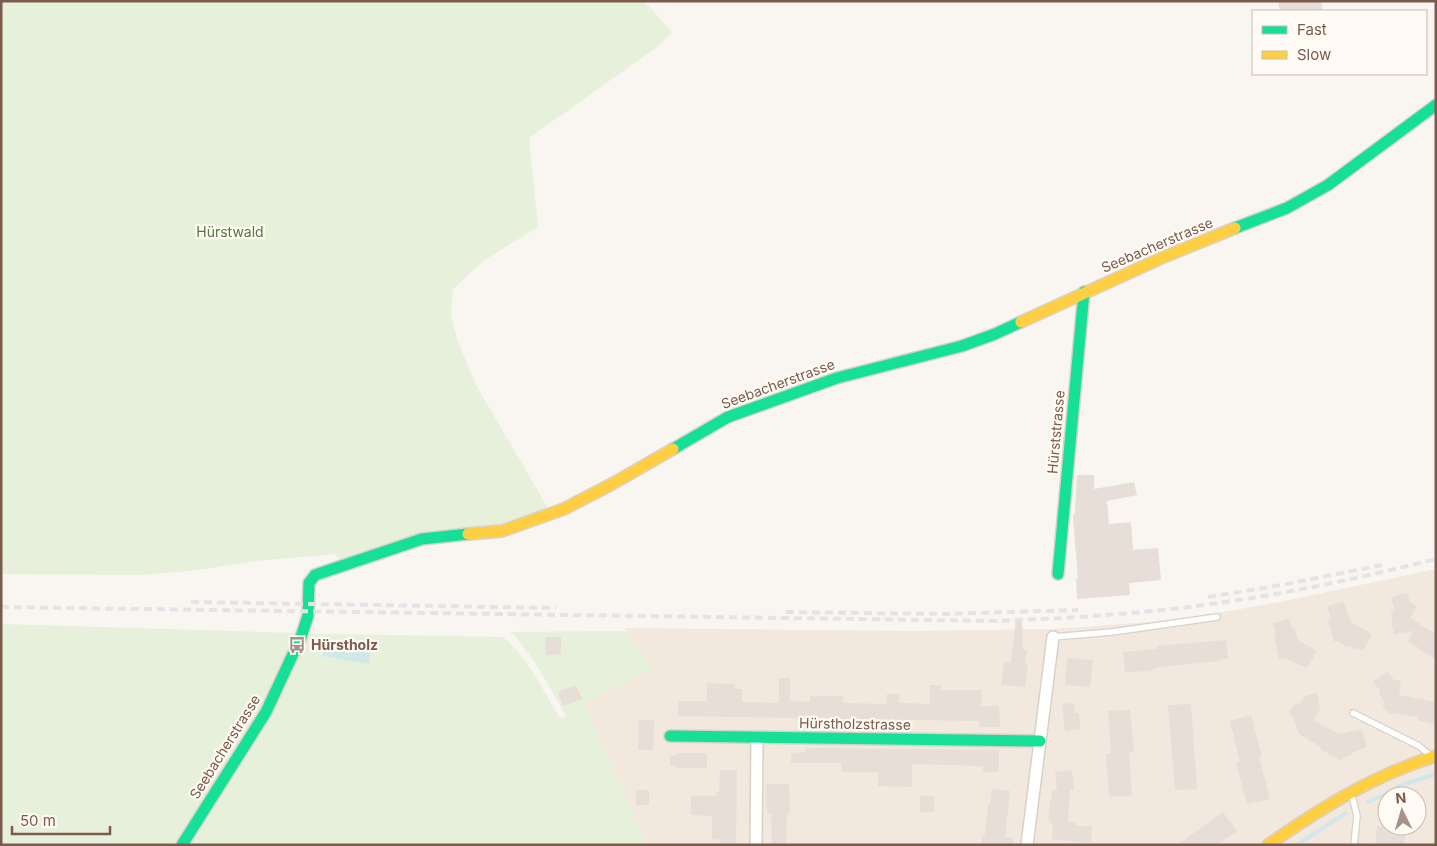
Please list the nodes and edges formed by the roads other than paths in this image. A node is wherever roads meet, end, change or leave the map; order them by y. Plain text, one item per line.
1 (1436, 105) edge
2 (1084, 292) junction
3 (1058, 574) dead end
4 (1217, 618) dead end
5 (1053, 637) joint
6 (1353, 713) dead end
7 (670, 736) dead end
8 (757, 738) junction
9 (1040, 741) junction
10 (1434, 757) edge
11 (1350, 790) junction
12 (182, 845) edge
13 (756, 845) edge
14 (1027, 845) edge
15 (1268, 845) edge
16 (1354, 845) edge

1 - 2 street, Seebacherstrasse
2 - 3 street, Hürststrasse
2 - 12 street, Seebacherstrasse
4 - 5 lane
5 - 9 street
6 - 10 lane
7 - 8 street, Hürstholzstrasse
8 - 9 street, Hürstholzstrasse
8 - 13 street
9 - 14 street
10 - 11 street
11 - 15 street
11 - 16 lane

